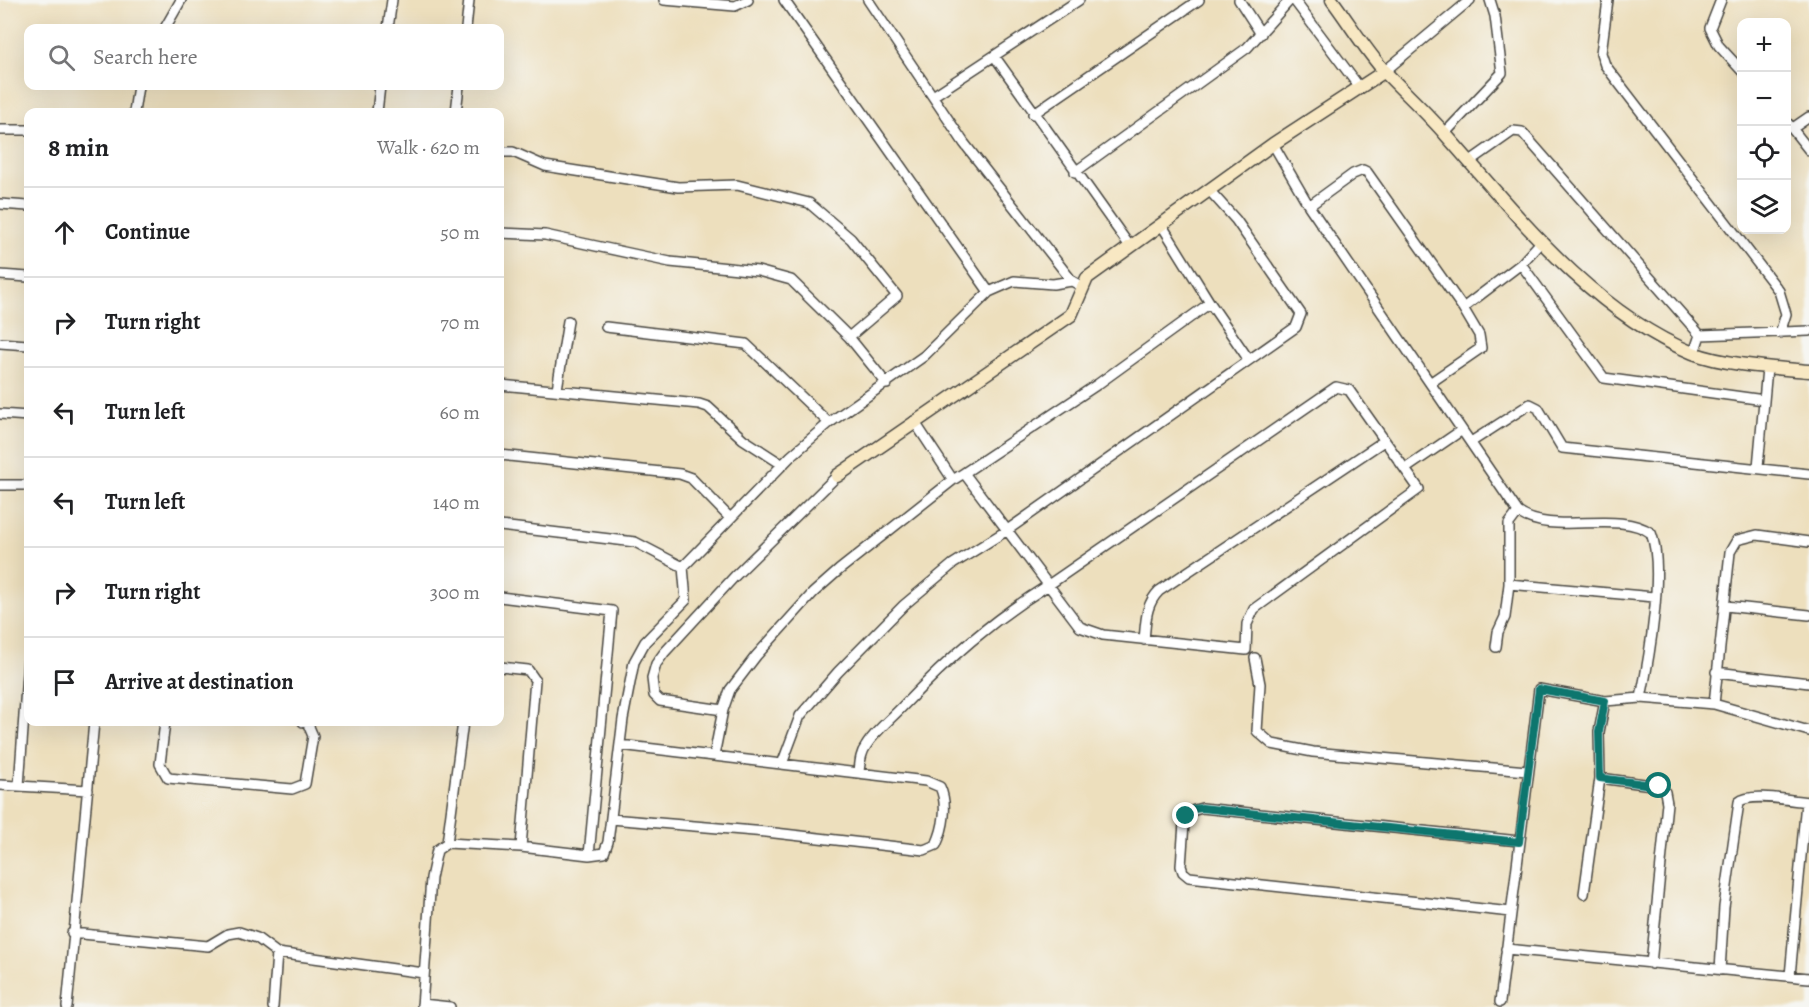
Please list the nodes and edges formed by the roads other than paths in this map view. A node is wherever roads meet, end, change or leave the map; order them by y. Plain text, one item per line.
1 (181, 0) edge
2 (392, 0) edge
3 (470, 0) edge
4 (664, 0) edge
5 (748, 0) edge
6 (784, 0) edge
7 (868, 0) edge
8 (1079, 0) edge
9 (1199, 0) edge
10 (1239, 0) edge
11 (1292, 0) edge
12 (1332, 0) edge
13 (1470, 0) edge
14 (1490, 0) edge
15 (1608, 0) edge
16 (1721, 0) edge
17 (167, 24) edge
18 (389, 24) edge
19 (467, 24) edge
20 (1261, 34) junction
21 (995, 57) junction
22 (1737, 66) edge
23 (1385, 72) junction
24 (1360, 88) junction
25 (137, 90) edge
26 (380, 90) edge
27 (459, 90) edge
28 (933, 96) junction
29 (135, 108) edge
30 (377, 108) edge
31 (456, 108) edge
32 (1033, 114) junction
33 (1809, 117) edge
34 (1791, 125) edge
35 (1791, 126) edge
36 (0, 130) edge
37 (24, 130) edge
38 (1445, 133) junction
39 (1273, 144) junction
40 (1809, 150) edge
41 (504, 152) edge
42 (1469, 162) junction
43 (1075, 172) junction
44 (1209, 190) junction
45 (0, 204) edge
46 (24, 206) edge
47 (1309, 206) junction
48 (1161, 224) junction
49 (504, 233) edge
50 (1540, 242) junction
51 (1129, 245) junction
52 (1521, 264) junction
53 (0, 275) edge
54 (24, 277) edge
55 (1076, 284) junction
56 (988, 292) junction
57 (1210, 303) junction
58 (1463, 308) junction
59 (567, 321) dead end
60 (606, 327) dead end
61 (1809, 331) edge
62 (1780, 333) junction
63 (1700, 335) junction
64 (849, 337) junction
65 (0, 343) edge
66 (24, 345) edge
67 (1694, 353) junction
68 (1249, 360) junction
69 (1767, 368) junction
70 (1809, 371) edge
71 (1430, 383) junction
72 (887, 384) junction
73 (504, 385) edge
74 (557, 389) junction
75 (1764, 400) junction
76 (0, 414) edge
77 (24, 416) edge
78 (914, 421) junction
79 (829, 423) junction
80 (1462, 430) junction
81 (1384, 441) junction
82 (1471, 442) junction
83 (504, 455) edge
84 (783, 465) junction
85 (1758, 467) junction
86 (1406, 468) junction
87 (964, 473) junction
88 (1809, 474) edge
89 (837, 476) joint
90 (953, 480) junction
91 (0, 485) edge
92 (24, 485) edge
93 (1518, 512) junction
94 (729, 517) junction
95 (504, 526) edge
96 (1006, 531) junction
97 (1809, 542) edge
98 (683, 567) junction
99 (1509, 584) junction
100 (1047, 586) junction
101 (1654, 597) junction
102 (504, 598) edge
103 (1725, 606) junction
104 (1809, 615) edge
105 (1144, 640) junction
106 (1496, 647) dead end
107 (1255, 658) dead end
108 (504, 667) edge
109 (1716, 672) junction
110 (1809, 683) edge
111 (1641, 698) junction
112 (1605, 701) junction
113 (1714, 704) junction
114 (723, 710) junction
115 (24, 715) edge
116 (94, 726) edge
117 (165, 726) edge
118 (309, 726) edge
119 (462, 726) edge
120 (1809, 731) edge
121 (620, 745) junction
122 (714, 756) junction
123 (782, 764) junction
124 (1527, 771) junction
125 (859, 772) junction
126 (1600, 778) junction
127 (0, 785) edge
128 (19, 786) junction
129 (88, 790) junction
130 (1807, 802) edge
131 (611, 819) junction
132 (1519, 842) junction
133 (447, 843) junction
134 (520, 847) junction
135 (589, 855) junction
136 (1584, 894) dead end
137 (1511, 912) junction
138 (72, 933) junction
139 (1506, 949) junction
140 (277, 953) junction
141 (1651, 964) junction
142 (1720, 970) junction
143 (424, 973) junction
144 (1790, 976) junction
145 (1809, 978) edge
146 (1500, 1002) dead end
147 (422, 1005) edge
148 (67, 1007) edge
149 (273, 1007) edge
150 (450, 1007) edge

1 - 17 street
2 - 18 street
3 - 19 street
4 - 5 street
6 - 56 street
7 - 28 street
8 - 21 street
9 - 32 street
10 - 20 street
11 - 20 street
11 - 24 street
12 - 23 street
13 - 23 street
14 - 38 street
15 - 62 street
16 - 22 street
20 - 43 street
21 - 28 street
21 - 32 street
23 - 24 street
23 - 38 street
24 - 39 street
25 - 29 street
26 - 30 street
27 - 31 street
28 - 55 street
32 - 43 street
33 - 34 street
35 - 40 street
36 - 37 street
38 - 42 street
39 - 44 street
39 - 47 street
41 - 64 street
42 - 50 street
42 - 63 street
43 - 51 street
44 - 48 street
44 - 68 street
45 - 46 street
47 - 58 street
47 - 71 street
48 - 51 street
48 - 57 street
49 - 64 street
50 - 52 street
50 - 67 street
51 - 55 street
52 - 58 street
52 - 75 street
53 - 54 street
55 - 56 street
55 - 78 street
56 - 72 street
57 - 68 street
57 - 87 street
58 - 71 street
59 - 74 street
60 - 79 street
61 - 62 street
62 - 63 street
63 - 67 street
64 - 72 street
65 - 66 street
67 - 69 street
68 - 96 street
69 - 70 street
69 - 75 street
71 - 80 street
72 - 79 street
73 - 74 street
74 - 84 street
75 - 85 street
76 - 77 street
78 - 89 street
78 - 90 street
79 - 84 street
80 - 82 street
80 - 86 street
81 - 86 street
81 - 100 street
81 - 105 street
82 - 85 street
82 - 93 street
83 - 94 street
84 - 94 street
85 - 88 street
86 - 105 street
87 - 90 street
87 - 96 street
89 - 114 street
90 - 114 street
91 - 92 street
93 - 99 street
93 - 101 street
94 - 98 street
95 - 98 street
96 - 100 street
96 - 123 street
97 - 103 street
98 - 121 street
99 - 101 street
99 - 106 street
100 - 105 street
100 - 125 street
101 - 111 street
102 - 135 street
103 - 104 street
103 - 109 street
107 - 124 street
108 - 134 street
109 - 110 street
109 - 113 street
111 - 112 street
111 - 113 street
112 - 124 street
112 - 126 street
113 - 120 street
114 - 122 street
115 - 128 street
116 - 129 street
117 - 118 street
119 - 133 street
121 - 122 street
121 - 131 street
122 - 123 street
123 - 125 street
124 - 132 street
125 - 131 street
126 - 136 street
126 - 141 street
127 - 128 street
128 - 129 street
129 - 138 street
130 - 142 street
130 - 144 street
131 - 135 street
132 - 137 street
132 - 137 street
133 - 134 street
133 - 143 street
134 - 135 street
137 - 139 street
138 - 140 street
138 - 148 street
139 - 141 street
139 - 146 street
140 - 143 street
140 - 149 street
141 - 142 street
142 - 144 street
143 - 147 street
144 - 145 street
147 - 150 street

